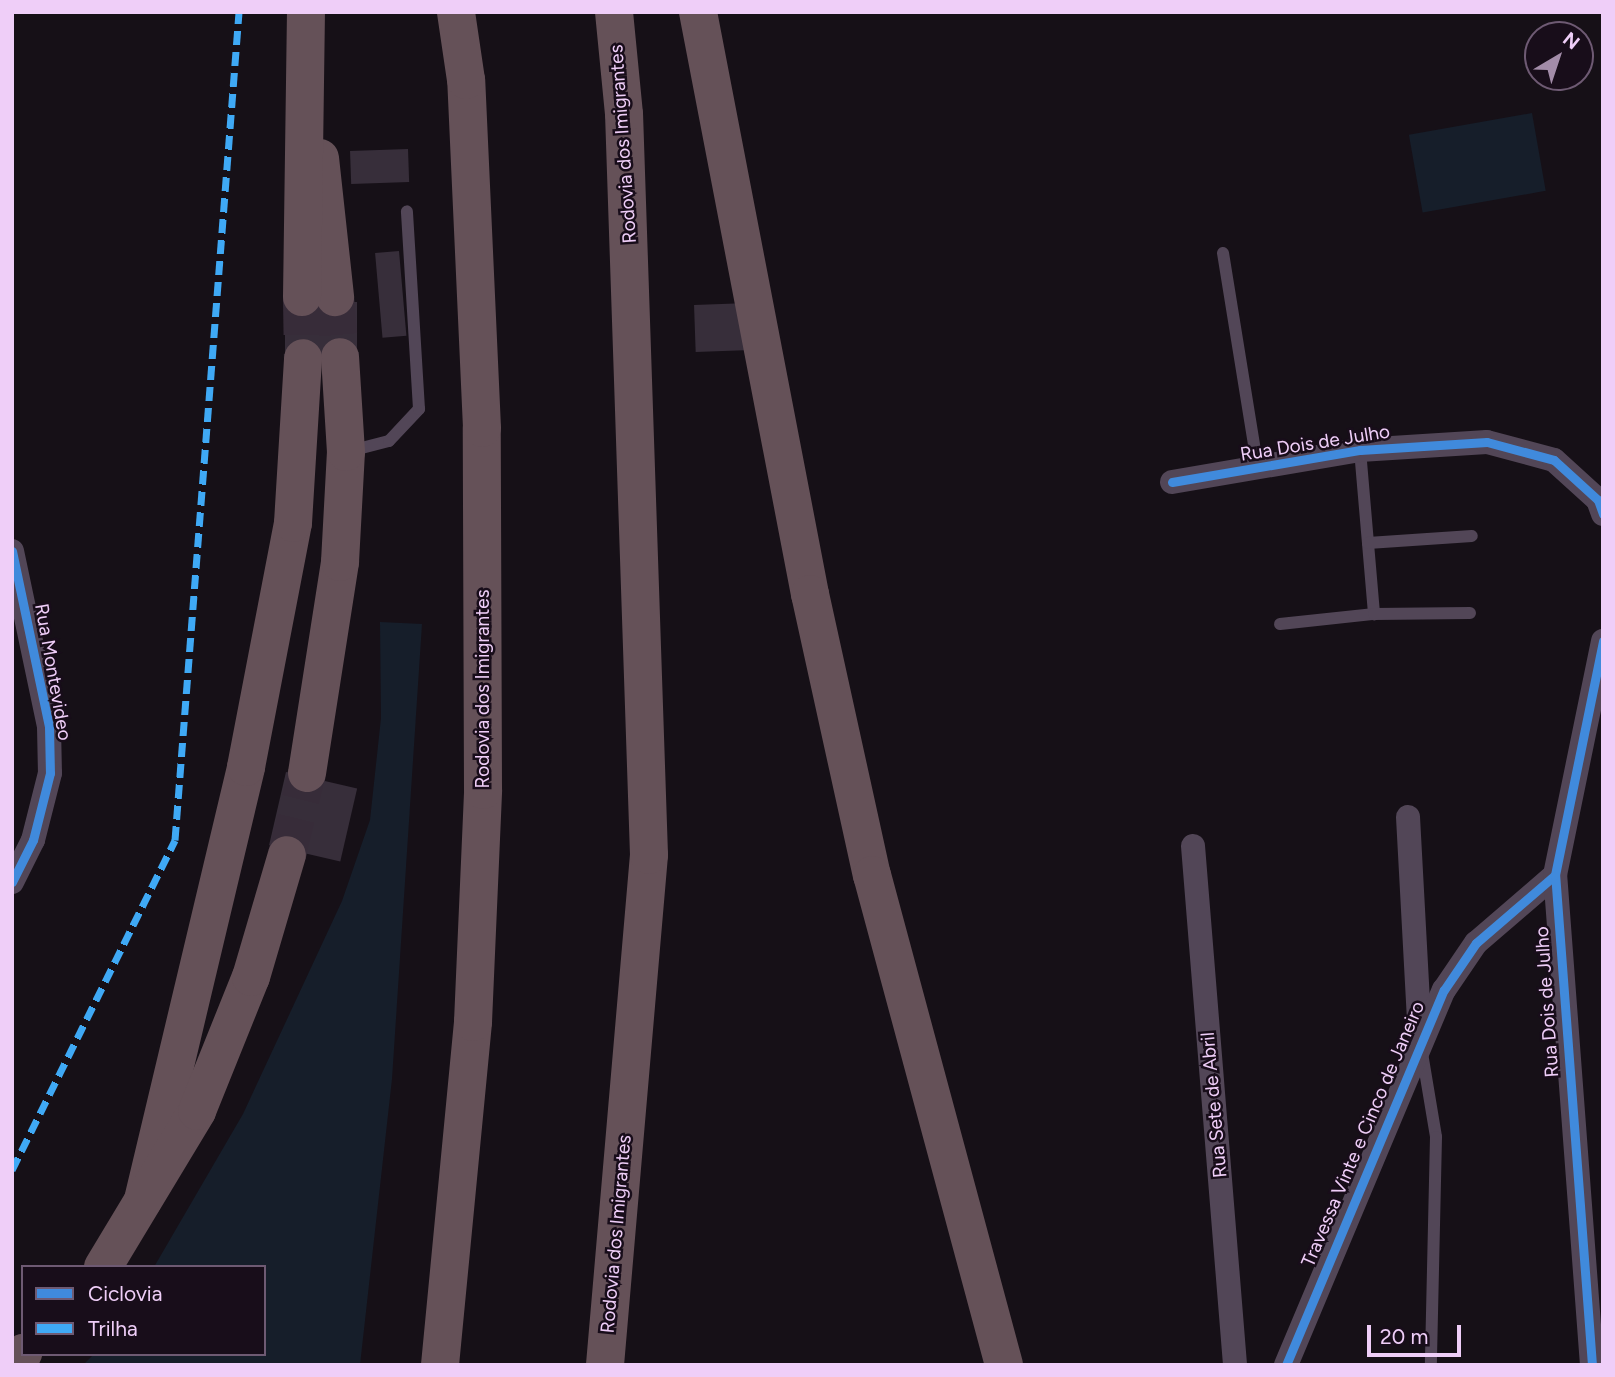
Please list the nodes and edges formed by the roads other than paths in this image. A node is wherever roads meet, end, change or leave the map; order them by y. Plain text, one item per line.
1 (456, 12) edge
2 (614, 12) edge
3 (698, 12) edge
4 (306, 25) edge
5 (407, 211) dead end
6 (1223, 253) dead end
7 (319, 297) tunnel mouth
8 (1360, 450) junction
9 (346, 452) junction
10 (1258, 470) junction
11 (1172, 482) dead end
12 (1603, 514) edge
13 (1472, 537) dead end
14 (1368, 543) junction
15 (12, 551) edge
16 (1470, 613) dead end
17 (1374, 614) junction
18 (1280, 624) dead end
19 (1603, 641) edge
20 (307, 773) tunnel mouth
21 (1408, 817) dead end
22 (1193, 846) dead end
23 (287, 855) tunnel mouth
24 (1555, 875) junction
25 (12, 882) edge
26 (1420, 1039) junction
27 (144, 1200) junction
28 (104, 1265) edge
29 (1587, 1286) junction
30 (1603, 1318) edge
31 (440, 1365) edge
32 (605, 1365) edge
33 (1004, 1365) edge
34 (1236, 1365) edge
35 (1286, 1365) edge
36 (1431, 1365) edge
37 (1592, 1365) edge

1 - 31 highway, Rodovia dos Imigrantes
2 - 32 highway, Rodovia dos Imigrantes
3 - 33 highway
4 - 7 highway
5 - 9 lane
6 - 10 lane
8 - 10 street, Rua Dois de Julho
8 - 12 street, Rua Dois de Julho
8 - 14 lane
9 - 20 highway
9 - 27 highway
10 - 11 street, Rua Dois de Julho
13 - 14 lane
14 - 17 lane
15 - 25 street, Rua Montevideo
16 - 17 lane
17 - 18 lane
19 - 24 street, Rua Dois de Julho
21 - 26 street, Travessa Vinte e Cinco de Janeiro
22 - 34 street, Rua Sete de Abril
23 - 27 highway
24 - 26 street, Travessa Vinte e Cinco de Janeiro
24 - 29 street, Rua Dois de Julho
26 - 35 street, Travessa Vinte e Cinco de Janeiro
26 - 36 lane, Travessa Vinte e Cinco de Janeiro
27 - 28 highway
29 - 30 street
29 - 37 street, Rua Dois de Julho

